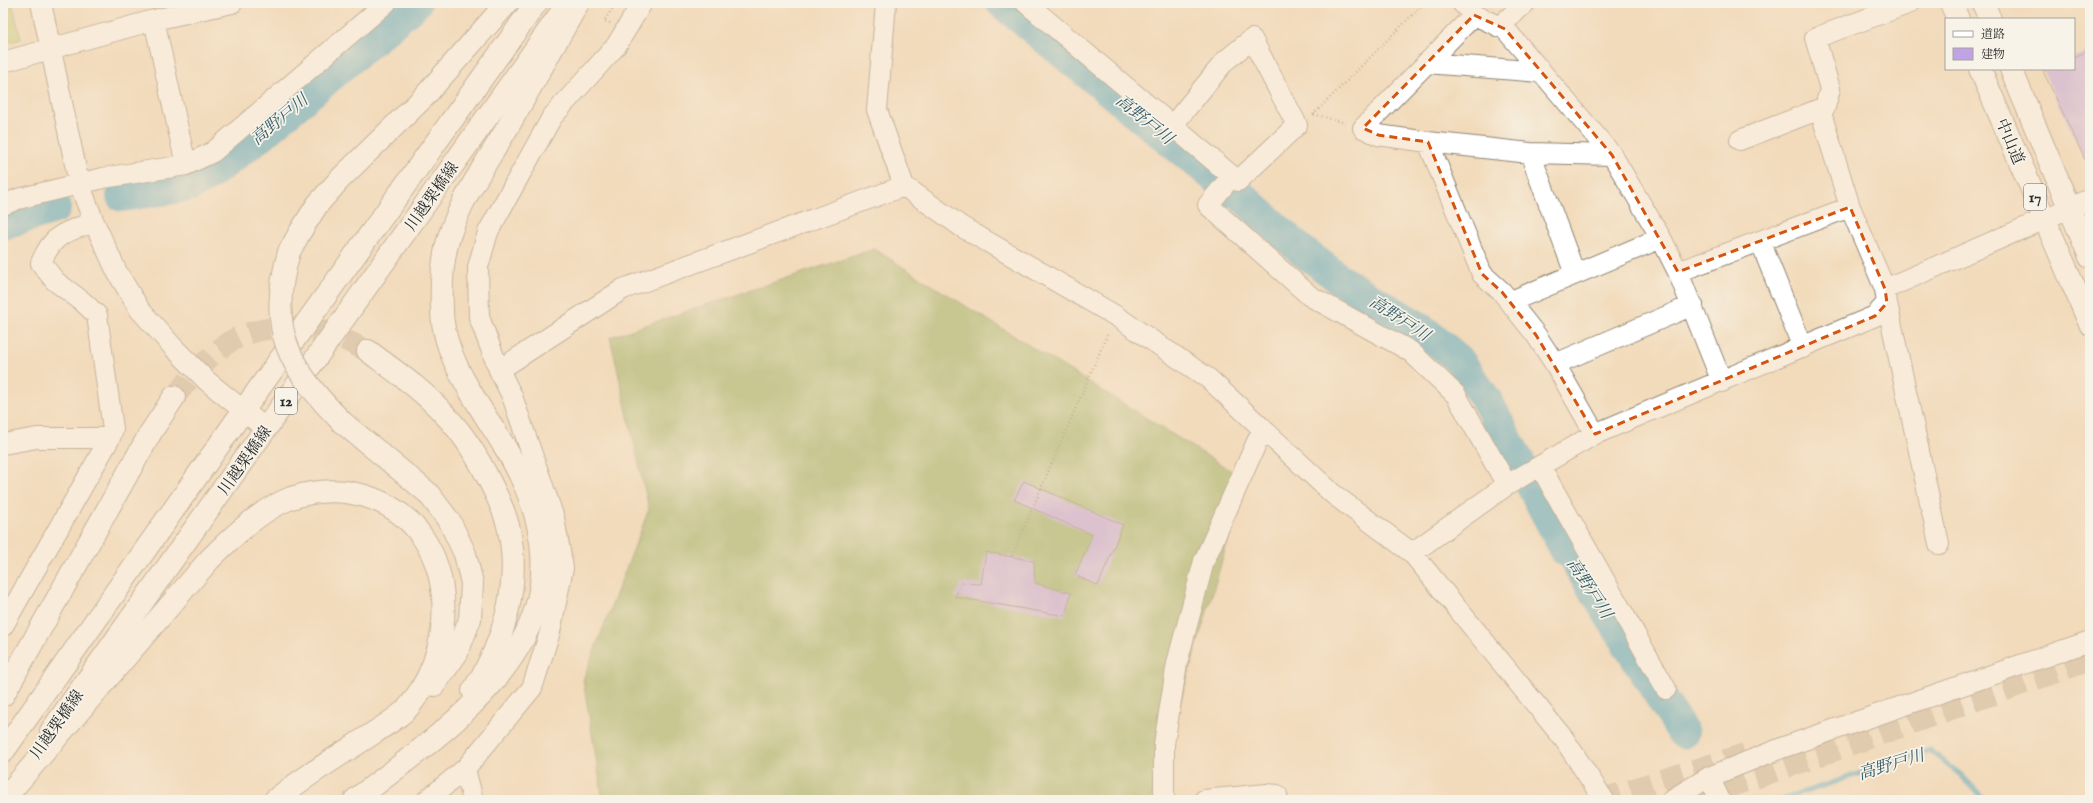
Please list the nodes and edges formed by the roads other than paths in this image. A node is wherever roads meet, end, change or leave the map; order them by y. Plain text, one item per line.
1 (41, 3) edge
2 (232, 3) edge
3 (386, 3) edge
4 (507, 3) edge
5 (536, 3) edge
6 (568, 3) edge
7 (578, 3) edge
8 (642, 3) edge
9 (886, 3) edge
10 (1026, 3) edge
11 (1525, 3) edge
12 (1910, 3) edge
13 (1951, 3) edge
14 (1983, 3) edge
15 (1468, 9) edge
16 (1958, 18) edge
17 (1990, 18) edge
18 (154, 20) junction
19 (1499, 27) junction
20 (51, 50) junction
21 (3, 62) edge
22 (1426, 63) junction
23 (1980, 70) edge
24 (2011, 70) edge
25 (1540, 72) junction
26 (1825, 107) junction
27 (1172, 126) junction
28 (1740, 140) dead end
29 (1428, 142) junction
30 (1530, 153) junction
31 (1612, 155) junction
32 (186, 165) junction
33 (1232, 176) junction
34 (79, 183) junction
35 (904, 186) junction
36 (2090, 199) edge
37 (3, 205) edge
38 (1850, 207) junction
39 (2069, 207) junction
40 (2044, 219) junction
41 (94, 222) junction
42 (1661, 238) junction
43 (1760, 241) junction
44 (2090, 257) edge
45 (1678, 272) junction
46 (1576, 274) junction
47 (1886, 296) junction
48 (1509, 302) junction
49 (1693, 305) junction
50 (2090, 324) edge
51 (1803, 348) junction
52 (368, 351) tunnel mouth
53 (1555, 364) junction
54 (499, 370) junction
55 (1722, 382) junction
56 (174, 397) tunnel mouth
57 (243, 411) junction
58 (1263, 428) junction
59 (266, 429) junction
60 (1595, 434) junction
61 (110, 438) junction
62 (3, 444) edge
63 (1540, 466) junction
64 (1507, 485) junction
65 (1939, 544) dead end
66 (1412, 553) junction
67 (3, 626) edge
68 (2090, 641) edge
69 (1666, 690) dead end
70 (3, 695) edge
71 (410, 706) junction
72 (451, 725) junction
73 (3, 752) edge
74 (465, 769) junction
75 (1709, 777) junction
76 (3, 799) edge
77 (275, 800) edge
78 (356, 800) edge
79 (427, 800) edge
80 (472, 800) edge
81 (1164, 800) edge
82 (1204, 800) edge
83 (1278, 800) edge
84 (1604, 800) edge
85 (1672, 800) edge
86 (1720, 800) edge

1 - 20 street
2 - 18 street
3 - 32 street
4 - 71 main road, bridge
5 - 57 main road, 川越栗橋線 / 12
6 - 59 main road, 川越栗橋線 / 12
7 - 72 main road
8 - 54 street
9 - 35 street
10 - 27 street
11 - 19 street
12 - 26 street
13 - 16 main road
14 - 17 main road
15 - 19 street
15 - 22 street
18 - 20 street
18 - 32 street
19 - 25 street
20 - 21 street
20 - 34 street
22 - 25 street
22 - 29 street
23 - 40 main road, 中山道 / 17
24 - 39 main road, 中山道 / 17
25 - 31 street
26 - 28 street
26 - 38 street
27 - 33 street
27 - 33 street
29 - 30 street
29 - 48 street
30 - 31 street
30 - 46 street
31 - 42 street
32 - 34 street
33 - 64 street
34 - 37 street
34 - 41 street
35 - 54 street
35 - 58 street
36 - 39 street
38 - 43 street
38 - 47 street
39 - 40 street
39 - 44 main road, 中山道 / 17
40 - 47 street
40 - 50 main road, 中山道 / 17
41 - 57 street
41 - 61 street
42 - 45 street
42 - 46 street
43 - 45 street
43 - 51 street
45 - 49 street
46 - 48 street
47 - 51 street
47 - 65 street
48 - 53 street
49 - 53 street
49 - 55 street
51 - 55 street
52 - 72 main road
53 - 60 street
54 - 74 street
55 - 60 street
56 - 70 main road
57 - 59 street
57 - 73 main road, 川越栗橋線 / 12
58 - 66 street
58 - 81 street
59 - 76 main road, 川越栗橋線 / 12
60 - 63 street
61 - 62 street
61 - 67 street
63 - 64 street
63 - 69 street
64 - 66 street
66 - 84 street
68 - 75 street
71 - 76 main road
71 - 77 main road
72 - 78 main road
74 - 79 street
74 - 80 street
75 - 85 street
75 - 86 street
82 - 83 street

